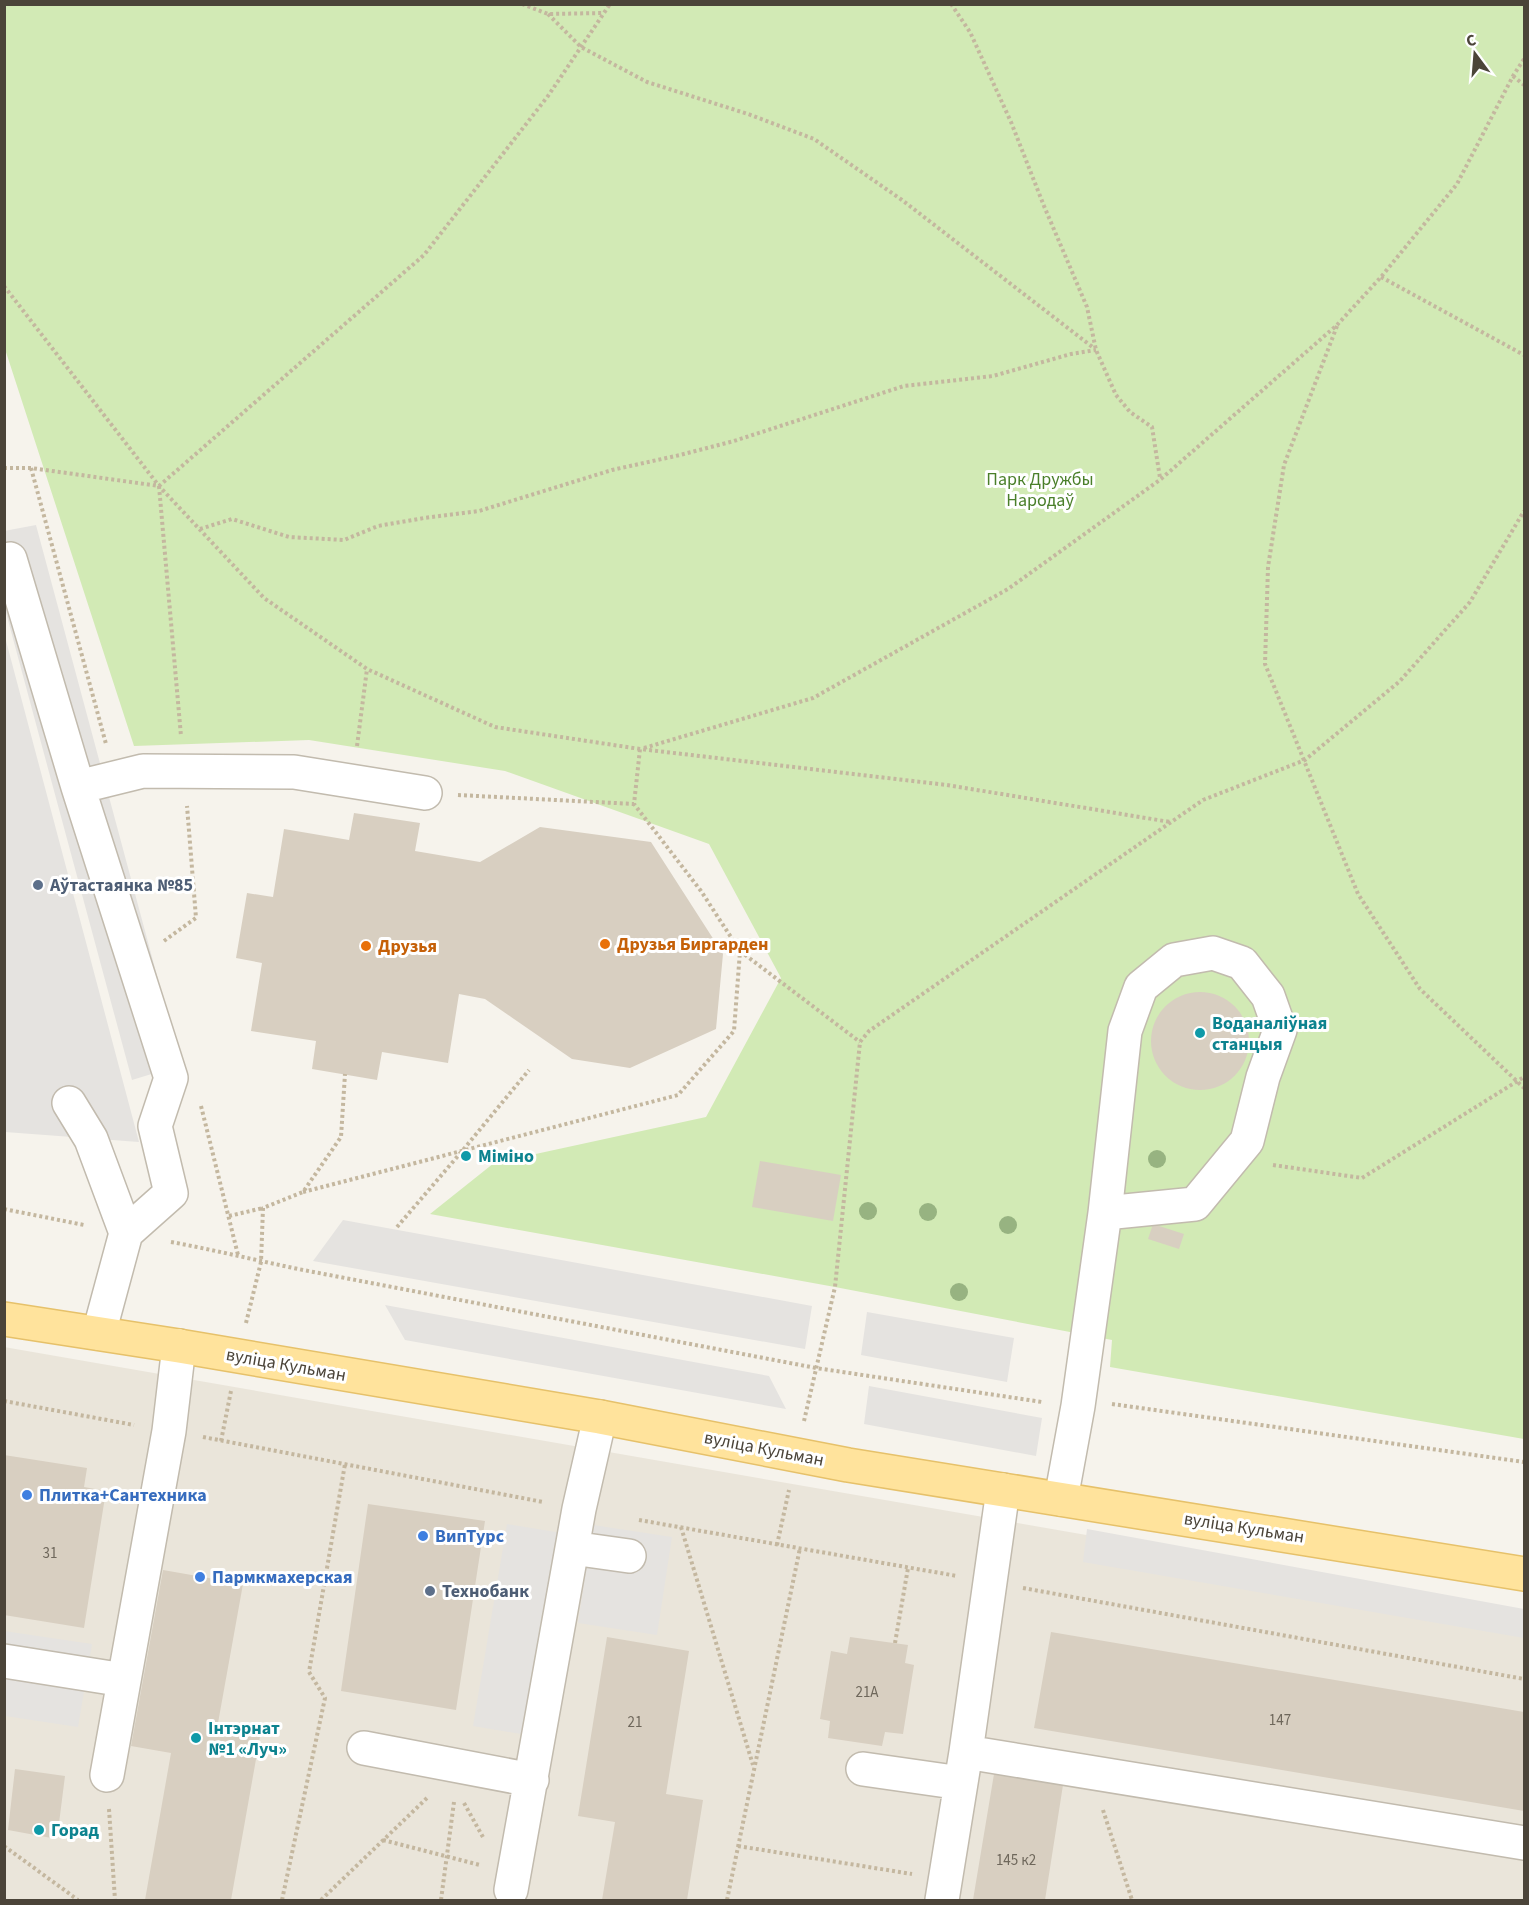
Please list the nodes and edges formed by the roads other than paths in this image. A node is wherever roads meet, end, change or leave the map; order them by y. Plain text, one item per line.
1 (9, 559) dead end
2 (78, 787) junction
3 (425, 793) road end
4 (69, 1103) dead end
5 (1105, 1213) junction
6 (126, 1233) junction
7 (4, 1320) edge
8 (99, 1333) junction
9 (179, 1346) junction
10 (600, 1417) junction
11 (1003, 1490) junction
12 (1061, 1499) junction
13 (572, 1548) junction
14 (629, 1556) dead end
15 (1524, 1574) edge
16 (4, 1661) edge
17 (124, 1680) junction
18 (363, 1748) dead end
19 (964, 1767) junction
20 (862, 1769) dead end
21 (107, 1775) road end
22 (532, 1780) junction
23 (1524, 1843) edge
24 (501, 1878) road end
25 (943, 1890) edge

1 - 2 lane
2 - 3 lane
2 - 6 lane
4 - 6 lane
5 - 5 lane
5 - 12 lane
6 - 8 lane
7 - 8 main road, вуліца Кульман
8 - 9 main road, вуліца Кульман
9 - 10 main road, вуліца Кульман
9 - 17 lane
10 - 11 main road, вуліца Кульман
10 - 13 lane
11 - 12 main road, вуліца Кульман
11 - 19 lane
12 - 15 main road, вуліца Кульман
13 - 14 lane
13 - 22 lane
16 - 17 lane
17 - 21 lane
18 - 22 lane
19 - 20 lane
19 - 23 lane
19 - 25 lane
22 - 24 lane

